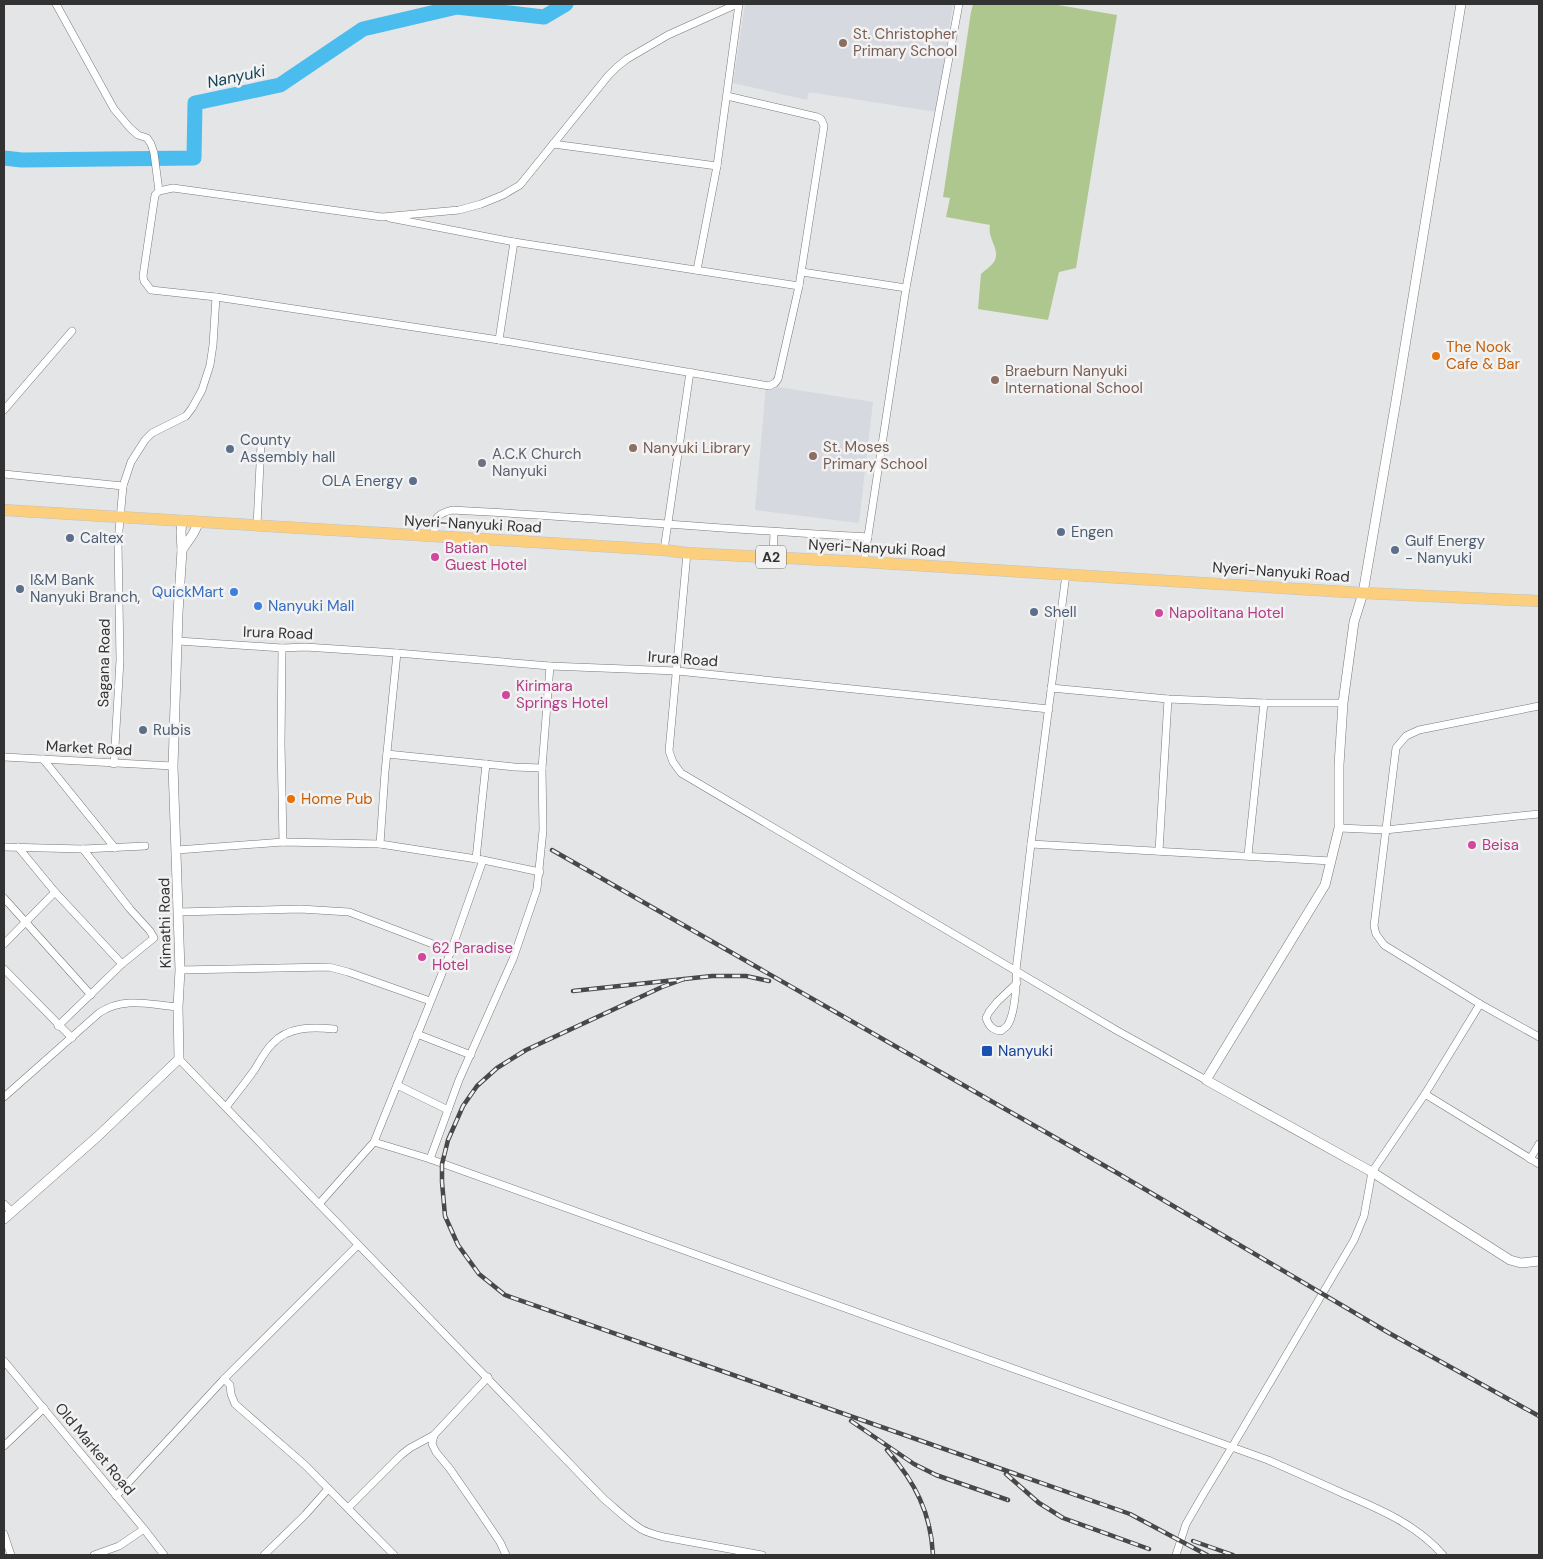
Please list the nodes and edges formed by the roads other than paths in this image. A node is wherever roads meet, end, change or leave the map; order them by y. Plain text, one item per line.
1 (56, 4) edge
2 (738, 4) edge
3 (959, 4) edge
4 (1461, 4) edge
5 (727, 96) junction
6 (554, 144) junction
7 (717, 166) junction
8 (159, 191) junction
9 (382, 217) junction
10 (514, 242) junction
11 (697, 270) junction
12 (802, 272) junction
13 (799, 286) junction
14 (906, 288) junction
15 (216, 297) junction
16 (72, 331) dead end
17 (499, 340) junction
18 (690, 372) junction
19 (4, 410) edge
20 (261, 444) dead end
21 (4, 474) edge
22 (123, 486) junction
23 (4, 510) edge
24 (120, 518) junction
25 (182, 520) junction
26 (199, 522) junction
27 (257, 525) junction
28 (668, 525) junction
29 (774, 532) junction
30 (434, 536) junction
31 (868, 537) junction
32 (182, 550) junction
33 (664, 550) junction
34 (688, 552) junction
35 (773, 557) junction
36 (864, 562) junction
37 (1066, 574) junction
38 (1363, 593) junction
39 (1539, 602) edge
40 (178, 641) junction
41 (282, 648) junction
42 (396, 653) junction
43 (550, 666) junction
44 (677, 671) junction
45 (1051, 688) junction
46 (1168, 699) junction
47 (1264, 703) junction
48 (1343, 703) junction
49 (1539, 706) edge
50 (1049, 708) junction
51 (387, 754) junction
52 (4, 757) edge
53 (43, 759) junction
54 (114, 764) junction
55 (486, 764) junction
56 (173, 766) junction
57 (542, 768) junction
58 (1539, 814) edge
59 (1339, 828) junction
60 (1385, 830) junction
61 (283, 842) junction
62 (380, 844) junction
63 (1031, 844) junction
64 (18, 846) junction
65 (145, 846) dead end
66 (4, 847) edge
67 (115, 848) junction
68 (83, 849) junction
69 (177, 850) junction
70 (1159, 851) junction
71 (1248, 856) junction
72 (480, 859) junction
73 (1331, 861) junction
74 (540, 872) junction
75 (55, 892) junction
76 (4, 898) edge
77 (178, 912) junction
78 (26, 923) junction
79 (4, 944) edge
80 (451, 951) junction
81 (122, 964) junction
82 (180, 970) junction
83 (1016, 970) junction
84 (5, 972) edge
85 (1017, 983) junction
86 (91, 996) junction
87 (430, 1001) junction
88 (1480, 1004) junction
89 (178, 1008) junction
90 (58, 1026) junction
91 (334, 1029) dead end
92 (417, 1034) junction
93 (1539, 1037) edge
94 (72, 1038) junction
95 (470, 1055) junction
96 (178, 1059) junction
97 (1206, 1080) junction
98 (397, 1086) junction
99 (1425, 1094) junction
100 (4, 1097) edge
101 (226, 1107) junction
102 (448, 1110) junction
103 (374, 1142) junction
104 (1539, 1144) edge
105 (430, 1159) junction
106 (1530, 1159) junction
107 (1539, 1164) edge
108 (1372, 1172) junction
109 (4, 1204) edge
110 (319, 1204) junction
111 (12, 1212) junction
112 (4, 1219) edge
113 (358, 1245) junction
114 (1539, 1261) edge
115 (4, 1361) edge
116 (488, 1377) junction
117 (224, 1379) junction
118 (44, 1408) junction
119 (434, 1435) junction
120 (4, 1446) edge
121 (1232, 1447) junction
122 (328, 1489) junction
123 (116, 1496) junction
124 (348, 1508) junction
125 (144, 1528) junction
126 (4, 1534) edge
127 (11, 1555) edge
128 (94, 1555) edge
129 (164, 1555) edge
130 (264, 1555) edge
131 (394, 1555) edge
132 (506, 1555) edge
133 (762, 1555) edge
134 (1176, 1555) edge
135 (1443, 1555) edge

1 - 8 street
2 - 5 street
2 - 6 street
3 - 14 street
4 - 38 street
5 - 7 street
5 - 12 street
6 - 7 street
6 - 9 street
7 - 11 street
8 - 9 street
8 - 15 street
9 - 10 street
10 - 11 street
10 - 17 street
11 - 13 street
12 - 13 street
12 - 14 street
13 - 18 street
14 - 31 street
15 - 17 street
15 - 22 street, Sagana Road
16 - 19 street
17 - 18 street
18 - 28 street
20 - 27 street
21 - 22 street
22 - 24 street, Sagana Road
23 - 24 highway, Nyeri-Nanyuki Road / A2
24 - 25 highway, Nyeri-Nanyuki Road / A2
24 - 54 street, Sagana Road
25 - 26 highway, Nyeri-Nanyuki Road / A2
25 - 32 street, Kimathi Road
26 - 27 highway, Nyeri-Nanyuki Road / A2
26 - 32 street
27 - 30 highway, Nyeri-Nanyuki Road / A2
28 - 29 street
28 - 30 street
28 - 33 street
29 - 31 street
29 - 35 street
30 - 33 highway, Nyeri-Nanyuki Road / A2
31 - 36 street
32 - 40 street, Kimathi Road
33 - 34 highway, Nyeri-Nanyuki Road / A2
34 - 35 highway, Nyeri-Nanyuki Road / A2
34 - 44 street
35 - 36 highway, Nyeri-Nanyuki Road / A2
36 - 37 highway, Nyeri-Nanyuki Road / A2
37 - 38 highway, Nyeri-Nanyuki Road / A2
37 - 45 street
38 - 39 highway, Nyeri-Nanyuki Road / A2
38 - 48 street
40 - 41 street, Irura Road
40 - 56 street, Kimathi Road
41 - 42 street, Irura Road
41 - 61 street
42 - 43 street, Irura Road
42 - 51 street
43 - 44 street, Irura Road
43 - 57 street
44 - 50 street, Irura Road
44 - 83 street
45 - 46 street
45 - 50 street
46 - 47 street
46 - 70 street
47 - 48 street
47 - 71 street
48 - 59 street
49 - 60 street
50 - 63 street
51 - 55 street
51 - 62 street
52 - 53 street, Market Road
53 - 54 street, Market Road
53 - 67 street
54 - 56 street, Market Road
55 - 57 street
55 - 72 street
56 - 69 street, Kimathi Road
57 - 74 street
58 - 60 street
59 - 60 street
59 - 73 street
60 - 88 street
61 - 62 street
61 - 69 street
62 - 72 street
63 - 70 street
63 - 83 street
64 - 66 street
64 - 68 street
64 - 75 street
65 - 67 street
67 - 68 street
68 - 81 street
69 - 77 street, Kimathi Road
70 - 71 street
71 - 73 street
72 - 74 street
72 - 80 street
73 - 97 street
74 - 95 street
75 - 78 street
75 - 81 street
76 - 78 street
77 - 80 street
77 - 82 street, Kimathi Road
78 - 79 street
78 - 86 street
80 - 87 street
81 - 86 street
82 - 87 street
82 - 89 street, Kimathi Road
83 - 85 street
83 - 97 street
84 - 90 street
85 - 85 street
86 - 90 street
87 - 92 street
88 - 93 street
88 - 99 street
89 - 94 street
89 - 96 street, Kimathi Road
90 - 94 street
91 - 101 street
92 - 95 street
92 - 98 street
94 - 100 street
95 - 102 street
96 - 101 street
96 - 111 street
97 - 108 street
98 - 102 street
98 - 103 street
99 - 106 street
99 - 108 street
101 - 110 street
102 - 105 street
103 - 105 street
103 - 110 street
104 - 106 street
105 - 121 street
106 - 107 street
108 - 114 street
108 - 121 street
109 - 111 street
110 - 113 street
111 - 112 street
113 - 116 street
113 - 117 street
115 - 118 street, Old Market Road
116 - 119 street
116 - 133 street
117 - 122 street
117 - 123 street
118 - 120 street
118 - 123 street, Old Market Road
119 - 124 street
119 - 132 street
121 - 134 street
121 - 135 street
122 - 124 street
122 - 130 street
123 - 125 street, Old Market Road
124 - 131 street
125 - 128 street
125 - 129 street, Old Market Road
126 - 127 street

